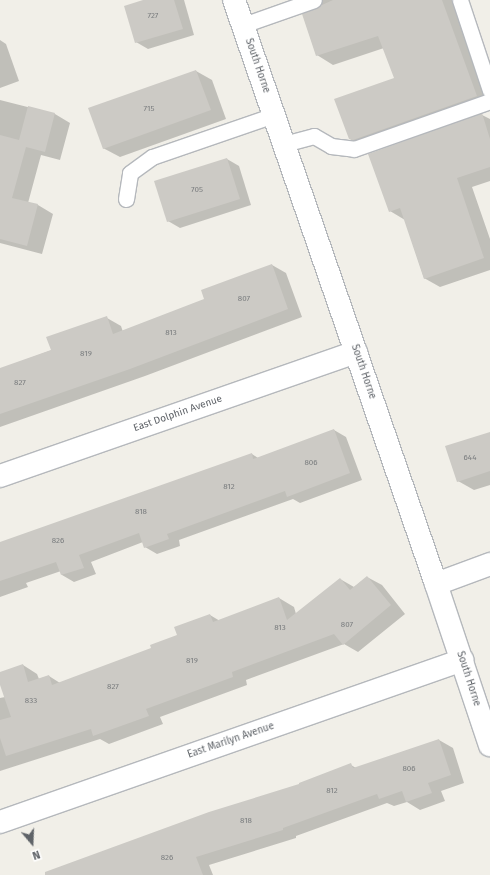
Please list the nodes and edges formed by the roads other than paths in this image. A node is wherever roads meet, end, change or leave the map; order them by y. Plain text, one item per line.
1 (234, 0) edge
2 (314, 0) edge
3 (460, 0) edge
4 (243, 25) junction
5 (490, 90) edge
6 (490, 101) edge
7 (274, 115) junction
8 (284, 144) junction
9 (126, 199) dead end
10 (356, 352) junction
11 (0, 476) edge
12 (490, 564) edge
13 (436, 584) junction
14 (462, 660) junction
15 (490, 745) edge
16 (0, 822) edge

1 - 4 street, South Horne
2 - 4 lane
3 - 5 lane
4 - 7 street, South Horne
6 - 8 lane
7 - 8 street, South Horne
7 - 9 lane
8 - 10 street, South Horne
10 - 11 street, East Dolphin Avenue
10 - 13 street, South Horne
12 - 13 street
13 - 14 street, South Horne
14 - 15 street, South Horne
14 - 16 street, East Marilyn Avenue

